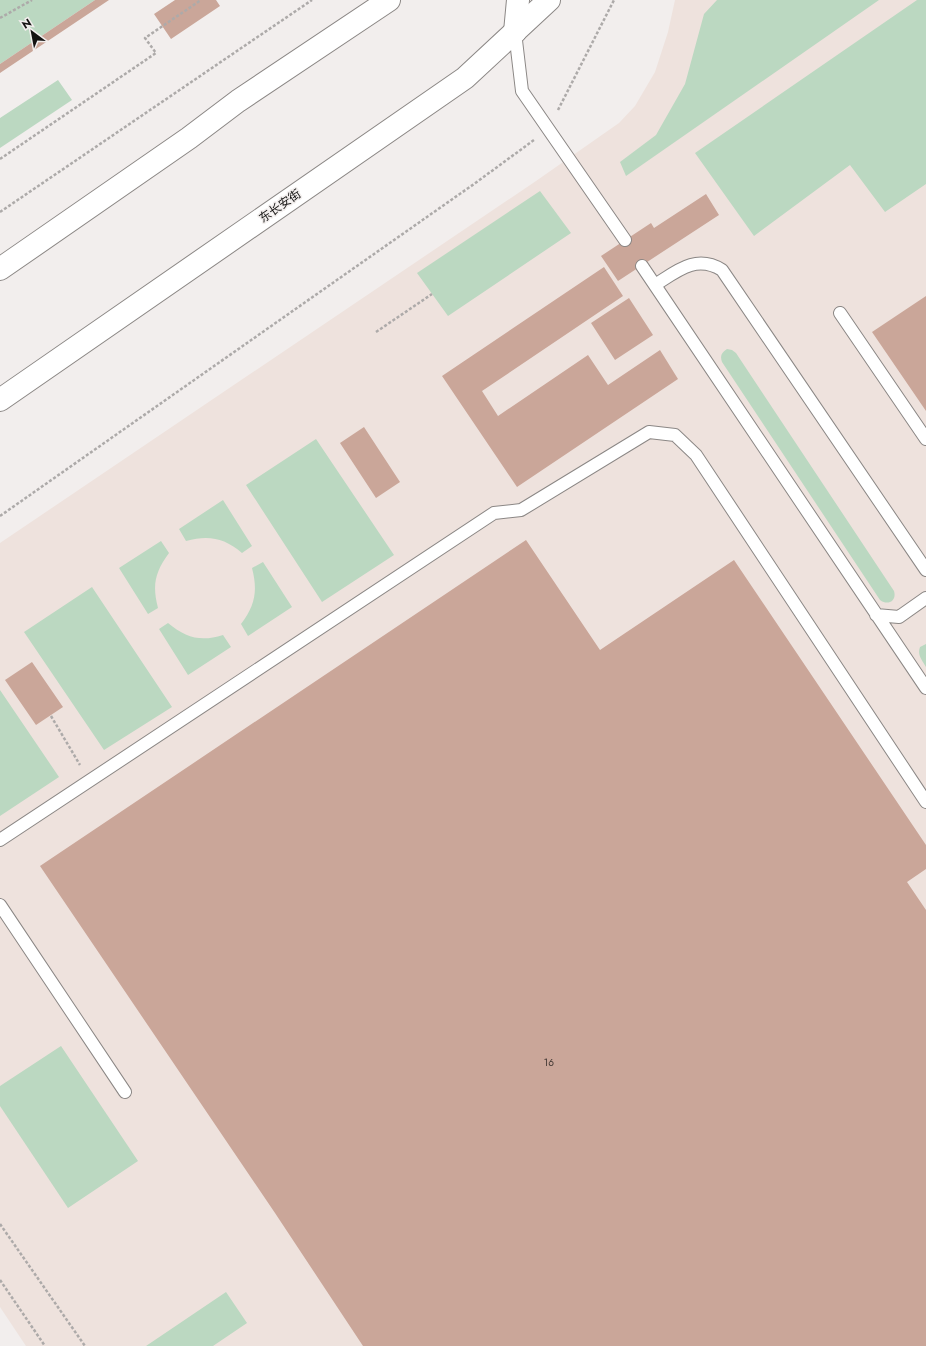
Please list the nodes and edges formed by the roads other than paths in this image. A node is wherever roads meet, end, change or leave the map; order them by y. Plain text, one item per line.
1 (389, 0) edge
2 (518, 0) edge
3 (549, 0) edge
4 (514, 32) junction
5 (625, 240) dead end
6 (642, 266) dead end
7 (0, 269) edge
8 (655, 285) junction
9 (840, 313) dead end
10 (0, 400) edge
11 (926, 439) edge
12 (926, 570) edge
13 (926, 598) edge
14 (876, 615) junction
15 (926, 688) edge
16 (926, 802) edge
17 (0, 840) edge
18 (0, 905) edge
19 (125, 1092) dead end

1 - 7 main road
2 - 4 main road
3 - 4 main road, 东长安街
4 - 5 lane
4 - 10 main road, 东长安街
6 - 8 lane
8 - 12 lane
8 - 14 lane
9 - 11 lane
13 - 14 lane
14 - 15 lane
16 - 17 lane
18 - 19 lane

